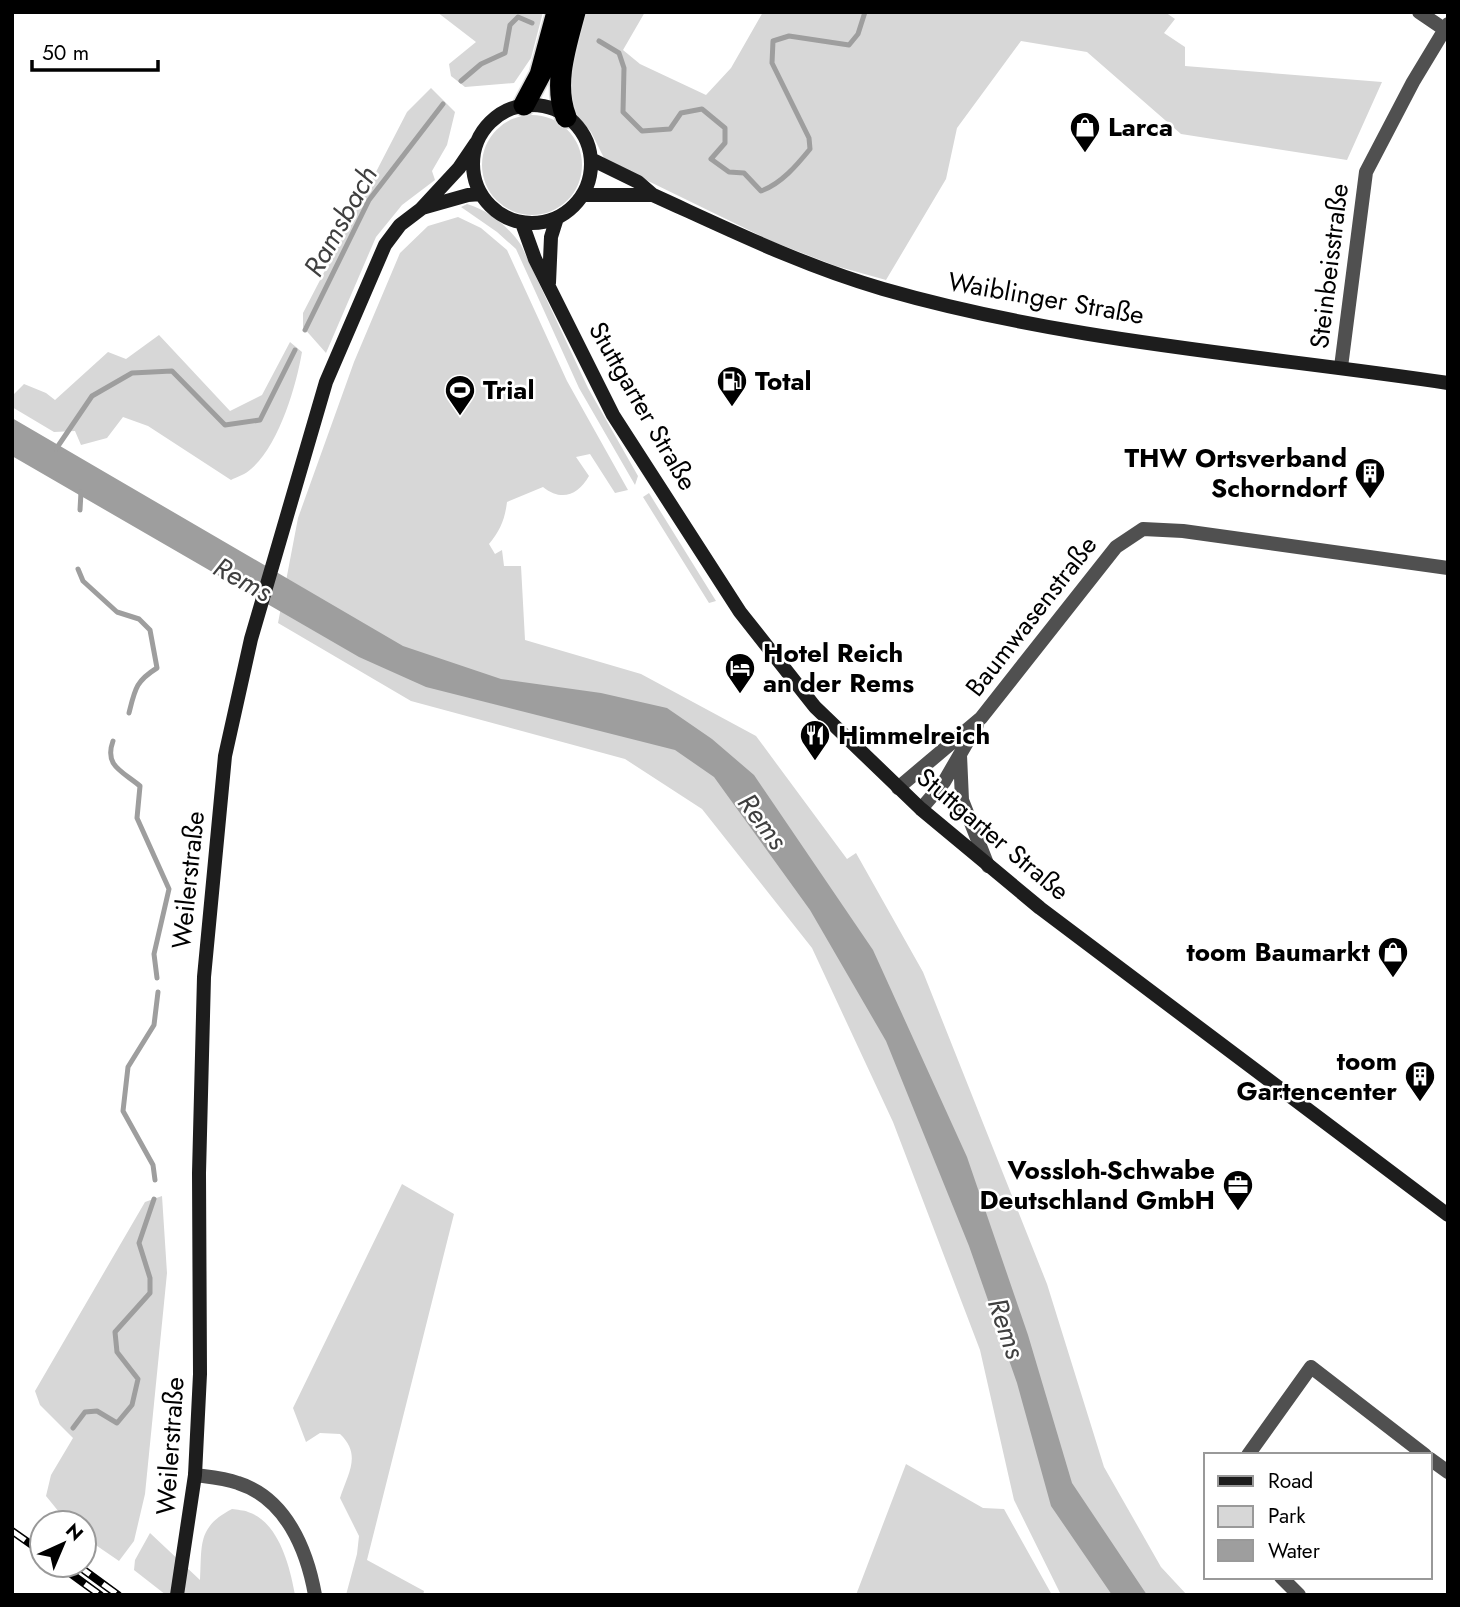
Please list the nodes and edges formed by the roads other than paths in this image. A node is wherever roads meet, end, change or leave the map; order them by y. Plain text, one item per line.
1 (557, 12) edge
2 (575, 12) edge
3 (1419, 12) edge
4 (1446, 27) edge
5 (524, 105) junction
6 (566, 117) junction
7 (475, 144) junction
8 (591, 159) junction
9 (481, 194) junction
10 (583, 195) junction
11 (653, 195) junction
12 (421, 209) junction
13 (557, 218) junction
14 (522, 223) junction
15 (549, 284) junction
16 (1340, 367) junction
17 (1448, 383) edge
18 (1448, 568) edge
19 (981, 718) junction
20 (960, 755) junction
21 (898, 788) junction
22 (921, 809) junction
23 (988, 866) junction
24 (1448, 1215) edge
25 (1249, 1453) edge
26 (1422, 1453) edge
27 (1432, 1460) edge
28 (1448, 1472) edge
29 (195, 1475) junction
30 (1283, 1579) edge
31 (177, 1595) edge
32 (315, 1595) edge
33 (1299, 1595) edge

1 - 5 highway
2 - 6 highway
3 - 4 street
4 - 16 street, Steinbeisstraße
5 - 6 main road
5 - 7 main road
6 - 8 main road
7 - 9 main road
7 - 12 main road, Weilerstraße
8 - 10 main road
8 - 11 main road, Waiblinger Straße
9 - 12 main road, Weilerstraße
9 - 14 main road
10 - 11 main road, Waiblinger Straße
10 - 13 main road
11 - 16 main road, Waiblinger Straße
12 - 29 main road, Weilerstraße
13 - 14 main road
13 - 15 main road, Stuttgarter Straße
14 - 15 main road, Stuttgarter Straße
15 - 21 main road, Stuttgarter Straße
16 - 17 main road, Waiblinger Straße
18 - 19 street, Baumwasenstraße
19 - 20 street, Baumwasenstraße
19 - 21 street, Baumwasenstraße
20 - 22 street, Baumwasenstraße
20 - 23 street
21 - 22 main road, Stuttgarter Straße
22 - 23 main road, Stuttgarter Straße
23 - 24 main road, Stuttgarter Straße
25 - 26 street
27 - 28 street
29 - 31 main road, Weilerstraße
29 - 32 street
30 - 33 street

